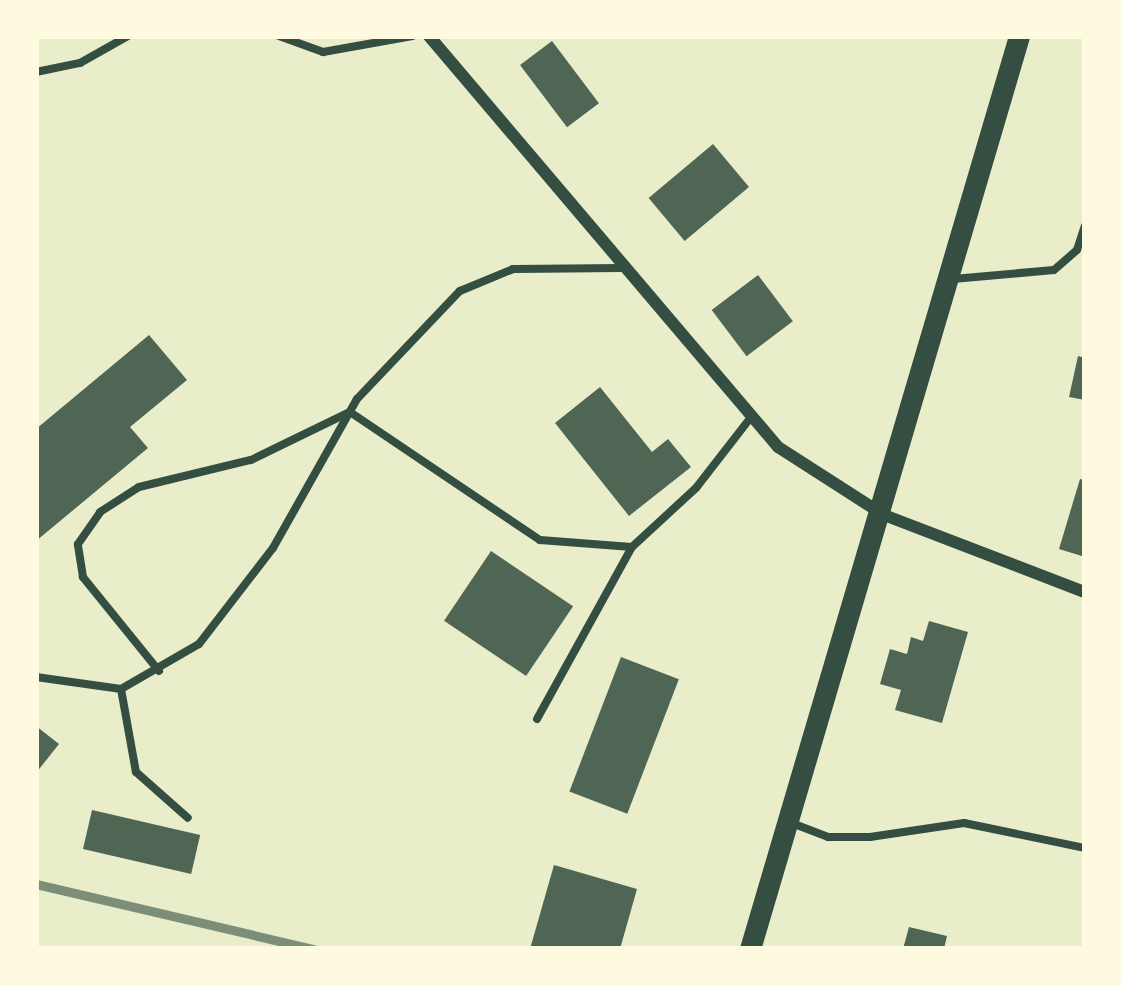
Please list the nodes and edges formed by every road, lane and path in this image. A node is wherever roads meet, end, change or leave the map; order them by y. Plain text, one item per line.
1 (128, 36) edge
2 (279, 36) edge
3 (412, 36) edge
4 (429, 36) edge
5 (1019, 36) edge
6 (36, 72) edge
7 (1085, 226) edge
8 (622, 268) junction
9 (953, 280) junction
10 (350, 412) junction
11 (748, 421) junction
12 (884, 514) junction
13 (632, 547) junction
14 (1085, 592) edge
15 (159, 671) junction
16 (36, 677) edge
17 (121, 689) junction
18 (536, 719) dead end
19 (188, 818) dead end
20 (787, 822) junction
21 (1085, 848) edge
22 (750, 949) edge

1 - 6 lane
2 - 3 lane
4 - 8 street
5 - 9 main road
7 - 9 lane
8 - 10 lane
8 - 11 street
9 - 12 main road
10 - 13 lane
10 - 15 lane
10 - 15 lane
11 - 12 street
11 - 13 lane
12 - 14 street
12 - 20 main road
13 - 18 lane
15 - 17 lane
16 - 17 lane
17 - 19 lane
20 - 21 lane
20 - 22 main road

